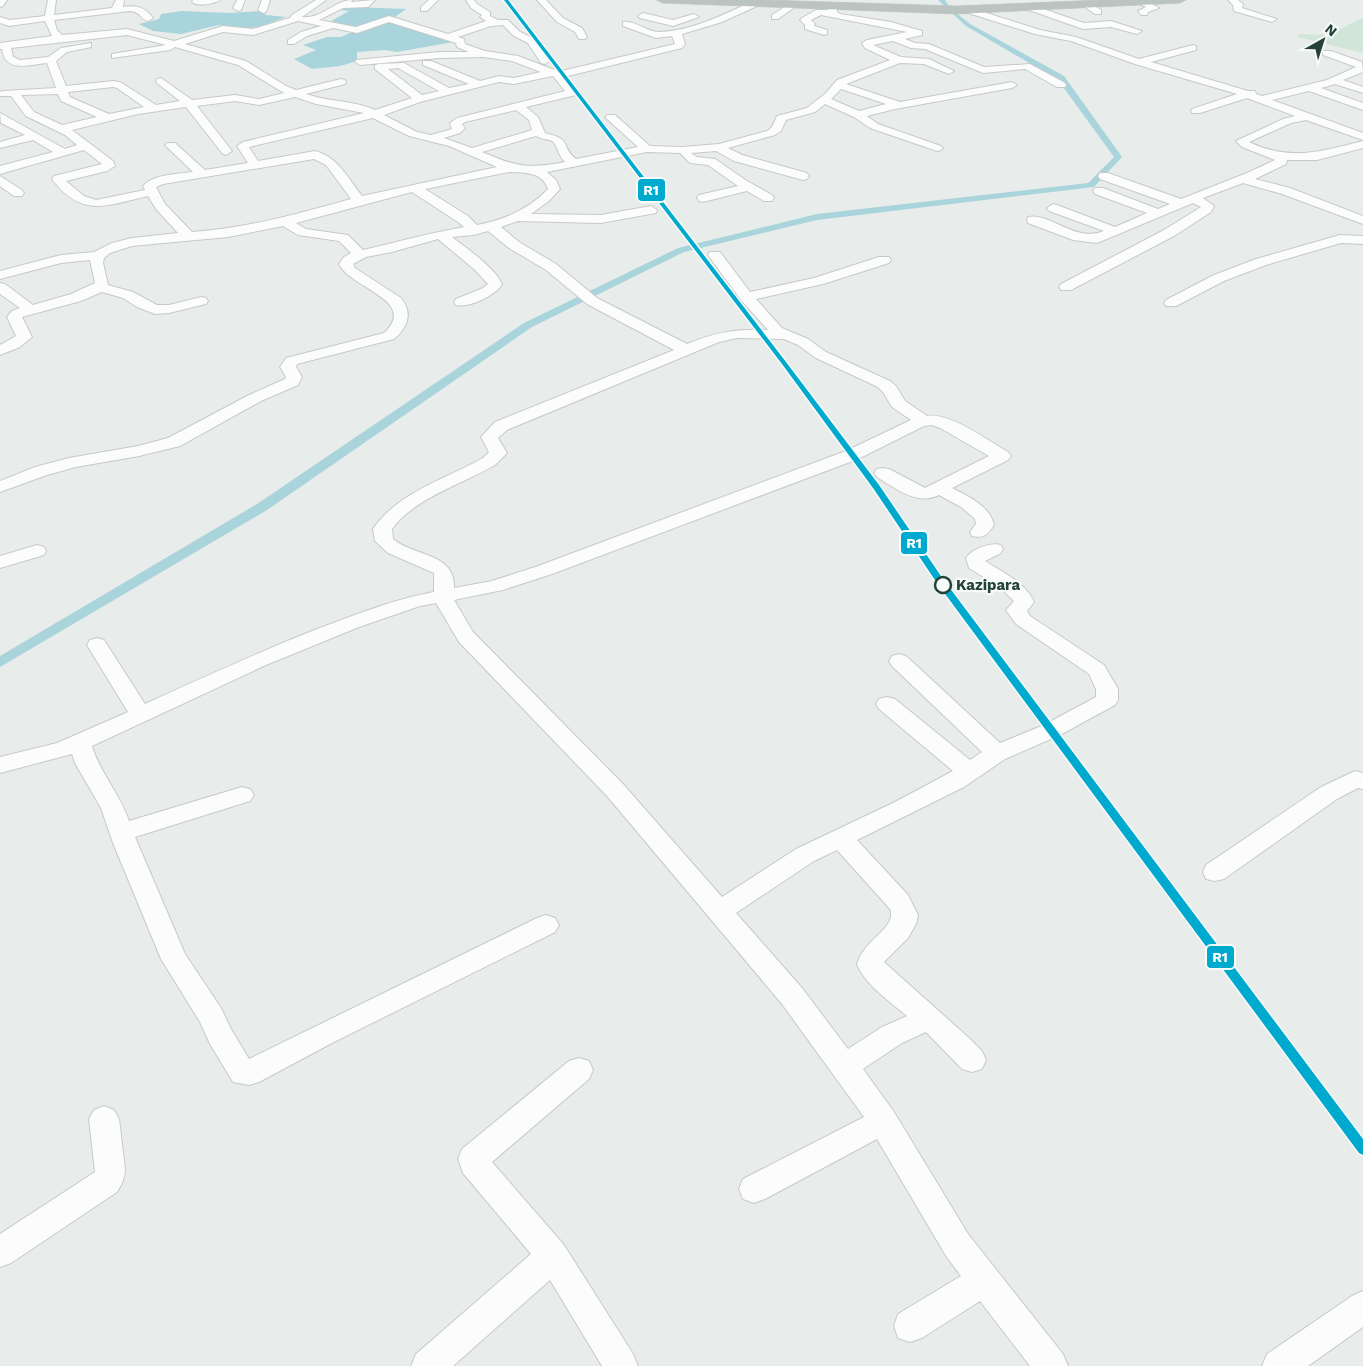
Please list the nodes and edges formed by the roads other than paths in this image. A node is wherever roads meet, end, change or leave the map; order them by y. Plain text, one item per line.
1 (3, 0) edge
2 (266, 0) edge
3 (322, 0) edge
4 (372, 0) edge
5 (434, 0) edge
6 (470, 0) edge
7 (541, 0) edge
8 (663, 0) edge
9 (1107, 0) edge
10 (1180, 0) edge
11 (1232, 0) edge
12 (218, 1) edge
13 (700, 1) edge
14 (196, 2) dead end
15 (345, 2) edge
16 (729, 3) junction
17 (1086, 3) edge
18 (754, 4) junction
19 (902, 4) edge
20 (792, 6) junction
21 (115, 7) edge
22 (1029, 7) junction
23 (2, 9) edge
24 (424, 9) dead end
25 (31, 10) dead end
26 (263, 10) dead end
27 (833, 10) junction
28 (1098, 12) dead end
29 (290, 13) junction
30 (994, 14) junction
31 (643, 16) dead end
32 (775, 17) dead end
33 (148, 18) dead end
34 (469, 19) dead end
35 (1272, 19) dead end
36 (0, 20) edge
37 (53, 20) edge
38 (309, 21) junction
39 (495, 22) junction
40 (974, 23) dead end
41 (1033, 23) dead end
42 (626, 24) dead end
43 (334, 25) junction
44 (481, 26) junction
45 (696, 28) junction
46 (260, 30) junction
47 (0, 31) edge
48 (918, 31) junction
49 (1137, 31) dead end
50 (127, 32) junction
51 (824, 32) dead end
52 (677, 33) junction
53 (714, 33) dead end
54 (930, 34) dead end
55 (96, 35) junction
56 (448, 37) junction
57 (582, 37) dead end
58 (892, 37) junction
59 (2, 44) edge
60 (174, 45) junction
61 (1193, 48) dead end
62 (1328, 53) dead end
63 (485, 55) junction
64 (116, 56) dead end
65 (978, 57) dead end
66 (51, 60) junction
67 (899, 60) junction
68 (546, 61) dead end
69 (1139, 62) junction
70 (427, 63) dead end
71 (379, 67) junction
72 (1004, 69) junction
73 (555, 74) junction
74 (956, 74) dead end
75 (162, 80) dead end
76 (1335, 81) junction
77 (341, 82) dead end
78 (479, 84) junction
79 (838, 84) junction
80 (1286, 84) dead end
81 (1061, 85) dead end
82 (1312, 88) junction
83 (1363, 90) edge
84 (448, 92) junction
85 (974, 92) junction
86 (14, 93) junction
87 (297, 93) junction
88 (1248, 94) junction
89 (0, 95) edge
90 (63, 95) junction
91 (939, 98) junction
92 (420, 99) junction
93 (1262, 99) junction
94 (824, 100) junction
95 (989, 100) dead end
96 (920, 102) junction
97 (189, 103) junction
98 (954, 105) dead end
99 (23, 106) junction
100 (518, 106) junction
101 (897, 106) junction
102 (1363, 107) edge
103 (153, 108) junction
104 (0, 110) edge
105 (942, 110) dead end
106 (1196, 110) dead end
107 (375, 114) junction
108 (0, 116) edge
109 (858, 116) junction
110 (1306, 116) junction
111 (611, 117) dead end
112 (108, 118) junction
113 (61, 129) junction
114 (538, 132) junction
115 (292, 134) junction
116 (35, 136) junction
117 (1363, 137) edge
118 (430, 139) junction
119 (1363, 144) edge
120 (0, 145) edge
121 (171, 145) dead end
122 (87, 146) junction
123 (717, 147) junction
124 (937, 148) dead end
125 (647, 149) junction
126 (682, 150) junction
127 (226, 151) dead end
128 (471, 152) junction
129 (64, 153) junction
130 (315, 155) junction
131 (1279, 157) junction
132 (575, 164) junction
133 (255, 165) junction
134 (510, 168) junction
135 (537, 169) junction
136 (0, 170) edge
137 (203, 174) junction
138 (802, 176) dead end
139 (1104, 176) dead end
140 (1242, 179) junction
141 (0, 180) edge
142 (748, 187) junction
143 (415, 188) junction
144 (10, 190) edge
145 (1099, 191) dead end
146 (151, 192) junction
147 (703, 198) dead end
148 (768, 198) dead end
149 (1195, 198) junction
150 (360, 201) junction
151 (1182, 204) junction
152 (1053, 208) dead end
153 (651, 210) dead end
154 (1158, 213) junction
155 (518, 217) junction
156 (1033, 220) dead end
157 (1363, 220) edge
158 (286, 223) junction
159 (492, 227) junction
160 (474, 231) junction
161 (1115, 231) junction
162 (441, 235) junction
163 (188, 236) junction
164 (1363, 240) edge
165 (361, 255) junction
166 (715, 255) dead end
167 (97, 256) junction
168 (884, 260) dead end
169 (0, 275) edge
170 (1066, 286) dead end
171 (100, 287) junction
172 (0, 288) edge
173 (746, 297) junction
174 (201, 301) dead end
175 (461, 302) dead end
176 (1171, 303) dead end
177 (30, 309) junction
178 (788, 335) junction
179 (0, 350) edge
180 (686, 350) junction
181 (924, 421) junction
182 (883, 473) dead end
183 (0, 487) edge
184 (939, 488) junction
185 (979, 532) dead end
186 (994, 549) dead end
187 (37, 551) dead end
188 (0, 562) edge
189 (444, 596) junction
190 (97, 645) dead end
191 (898, 661) dead end
192 (887, 704) dead end
193 (141, 715) junction
194 (80, 742) junction
195 (997, 753) junction
196 (0, 765) edge
197 (969, 772) junction
198 (1363, 781) edge
199 (242, 795) dead end
200 (121, 832) junction
201 (840, 838) junction
202 (1215, 872) dead end
203 (719, 911) junction
204 (546, 925) dead end
205 (928, 1019) junction
206 (972, 1060) dead end
207 (845, 1066) junction
208 (579, 1070) dead end
209 (104, 1119) dead end
210 (884, 1122) junction
211 (754, 1189) dead end
212 (0, 1252) edge
213 (553, 1256) junction
214 (984, 1280) junction
215 (1363, 1307) edge
216 (910, 1326) dead end
217 (428, 1366) edge
218 (621, 1366) edge
219 (1051, 1366) edge
220 (1279, 1366) edge

1 - 23 street
2 - 26 street
3 - 29 street
4 - 15 street
5 - 24 street
6 - 39 street
7 - 57 street
8 - 13 highway
9 - 17 street
10 - 17 highway
11 - 35 street
12 - 14 street
13 - 16 highway
15 - 38 street
16 - 18 highway
16 - 31 street
17 - 22 highway
17 - 28 street
18 - 20 highway
18 - 45 street
19 - 27 highway
19 - 30 highway
20 - 27 highway
20 - 32 street
21 - 33 street
21 - 37 street
21 - 50 street
22 - 30 highway
22 - 49 street
25 - 37 street
27 - 48 street
27 - 51 street
29 - 38 street
29 - 46 street
30 - 40 street
30 - 41 street
30 - 69 street
34 - 44 street
36 - 37 street
37 - 47 street
37 - 55 street
37 - 59 street
38 - 43 street
39 - 44 street
39 - 68 street
42 - 52 street
43 - 46 street
43 - 56 street
44 - 56 street
45 - 52 street
45 - 53 street
46 - 60 street
48 - 54 street
48 - 58 street
50 - 55 street
50 - 60 street
52 - 73 street
55 - 66 street
56 - 63 street
58 - 67 street
58 - 72 street
59 - 66 street
60 - 64 street
60 - 87 street
61 - 69 street
62 - 76 street
63 - 71 street
63 - 73 street
65 - 72 street
66 - 90 street
67 - 74 street
67 - 79 street
69 - 88 street
70 - 78 street
71 - 84 street
71 - 92 street
72 - 81 street
72 - 85 street
73 - 78 street
73 - 100 street
75 - 97 street
76 - 82 street
76 - 83 street
77 - 87 street
78 - 84 street
79 - 94 street
79 - 101 street
80 - 88 street
82 - 93 street
82 - 102 street
84 - 92 street
85 - 91 street
85 - 95 street
86 - 89 street
86 - 90 street
86 - 99 street
87 - 97 street
87 - 107 street
88 - 93 street
88 - 106 street
90 - 103 street
90 - 112 street
91 - 96 street
91 - 98 street
92 - 107 street
93 - 110 street
94 - 109 street
94 - 123 street
96 - 101 street
96 - 105 street
97 - 103 street
97 - 127 street
99 - 104 street
99 - 113 street
100 - 114 street
100 - 118 street
101 - 109 street
103 - 112 street
107 - 115 street
107 - 118 street
108 - 116 street
109 - 124 street
110 - 117 street
110 - 131 street
111 - 125 street
112 - 113 street
113 - 122 street
114 - 128 street
114 - 132 street
115 - 130 street
115 - 133 street
116 - 120 street
116 - 129 street
118 - 128 street
119 - 131 street
121 - 137 street
122 - 129 street
122 - 146 street
123 - 126 street
123 - 138 street
125 - 126 street
125 - 132 street
126 - 142 street
128 - 134 street
129 - 136 street
130 - 133 street
130 - 150 street
131 - 140 street
132 - 135 street
133 - 137 street
134 - 135 street
134 - 143 street
135 - 155 street
137 - 146 street
139 - 151 street
140 - 149 street
140 - 157 street
141 - 144 street
142 - 147 street
142 - 148 street
143 - 150 street
143 - 160 street
145 - 154 street
146 - 163 street
149 - 151 street
149 - 170 street
150 - 158 street
151 - 154 street
152 - 161 street
153 - 155 street
154 - 161 street
155 - 159 street
156 - 161 street
158 - 163 street
158 - 165 street
159 - 160 street
159 - 180 street
160 - 162 street
162 - 165 street
162 - 175 street
163 - 167 street
164 - 176 street
165 - 183 street
166 - 173 street
167 - 169 street
167 - 171 street
168 - 173 street
171 - 174 street
171 - 177 street
172 - 177 street
173 - 178 street
177 - 179 street
178 - 180 street
178 - 181 street
180 - 189 street
181 - 184 street
181 - 189 street
182 - 184 street
184 - 185 street
186 - 195 street
187 - 188 street
189 - 193 street
189 - 203 street
190 - 193 street
191 - 195 street
192 - 197 street
193 - 194 street
194 - 196 street
194 - 200 street
195 - 197 street
197 - 201 street
198 - 202 street
199 - 200 street
200 - 204 street
201 - 203 street
201 - 205 street
203 - 207 street
205 - 206 street
205 - 207 street
207 - 210 street
208 - 213 street
209 - 212 street
210 - 211 street
210 - 214 street
213 - 217 street
213 - 218 street
214 - 216 street
214 - 219 street
215 - 220 street

